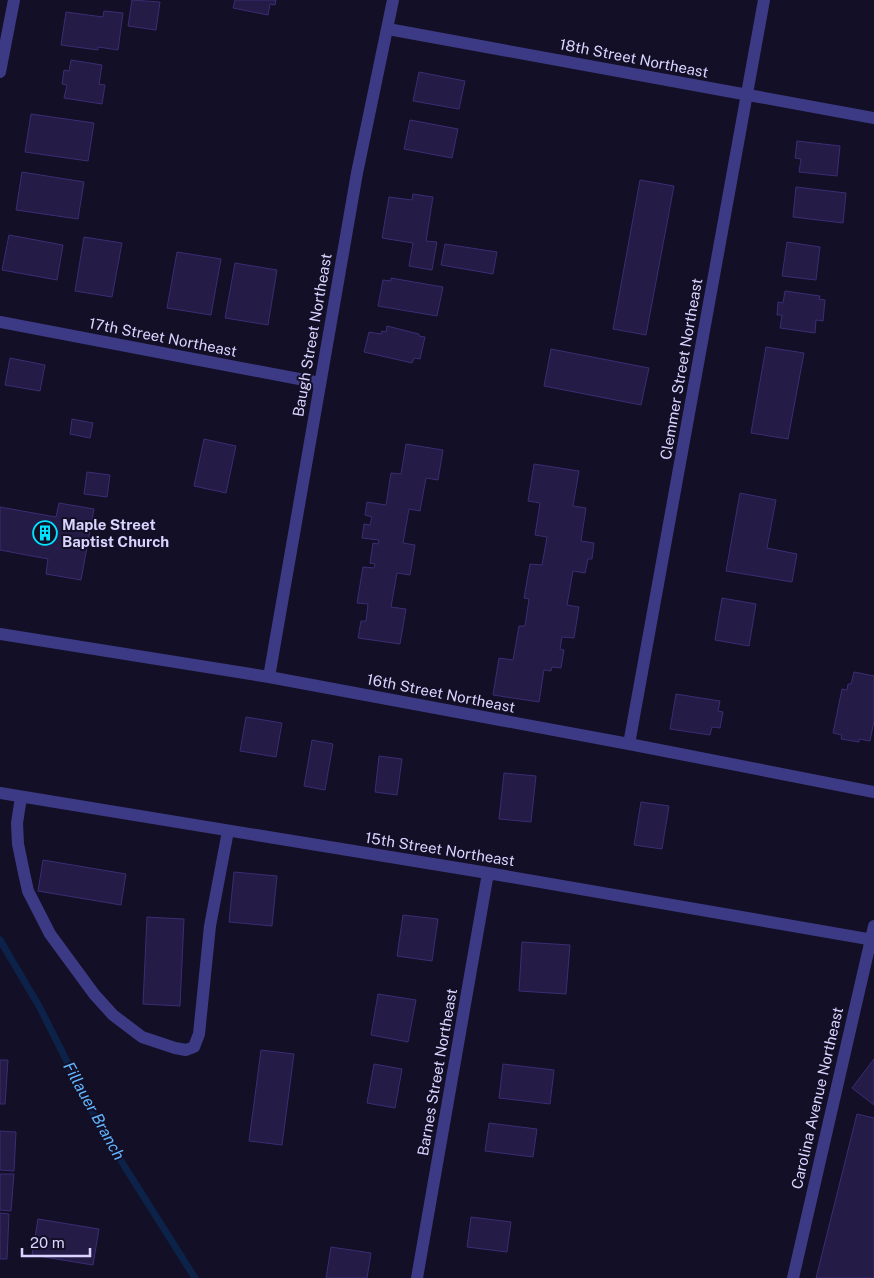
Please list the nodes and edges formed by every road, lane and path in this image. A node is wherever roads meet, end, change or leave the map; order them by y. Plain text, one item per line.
1 (14, 0) edge
2 (393, 0) edge
3 (764, 0) edge
4 (388, 29) junction
5 (0, 72) edge
6 (748, 96) junction
7 (874, 118) edge
8 (0, 322) edge
9 (320, 383) junction
10 (0, 634) edge
11 (269, 677) junction
12 (630, 744) junction
13 (874, 792) edge
14 (0, 793) edge
15 (21, 797) junction
16 (228, 831) junction
17 (488, 873) junction
18 (874, 926) edge
19 (872, 939) edge
20 (417, 1278) edge
21 (793, 1278) edge

1 - 5 street
2 - 4 street, Baugh Street Northeast
3 - 6 street, Clemmer Street Northeast
4 - 6 street, 18th Street Northeast
4 - 9 street, Baugh Street Northeast
6 - 7 street, 18th Street Northeast
6 - 12 street, Clemmer Street Northeast
8 - 9 street, 17th Street Northeast
9 - 11 street, Baugh Street Northeast
10 - 11 street, 16th Street Northeast
11 - 12 street, 16th Street Northeast
12 - 13 street, 16th Street Northeast
14 - 15 street, 15th Street Northeast
15 - 16 street, 15th Street Northeast
15 - 16 street
16 - 17 street, 15th Street Northeast
17 - 19 street, 15th Street Northeast
17 - 20 street, Barnes Street Northeast
18 - 19 street, Carolina Avenue Northeast
19 - 21 street, Carolina Avenue Northeast

